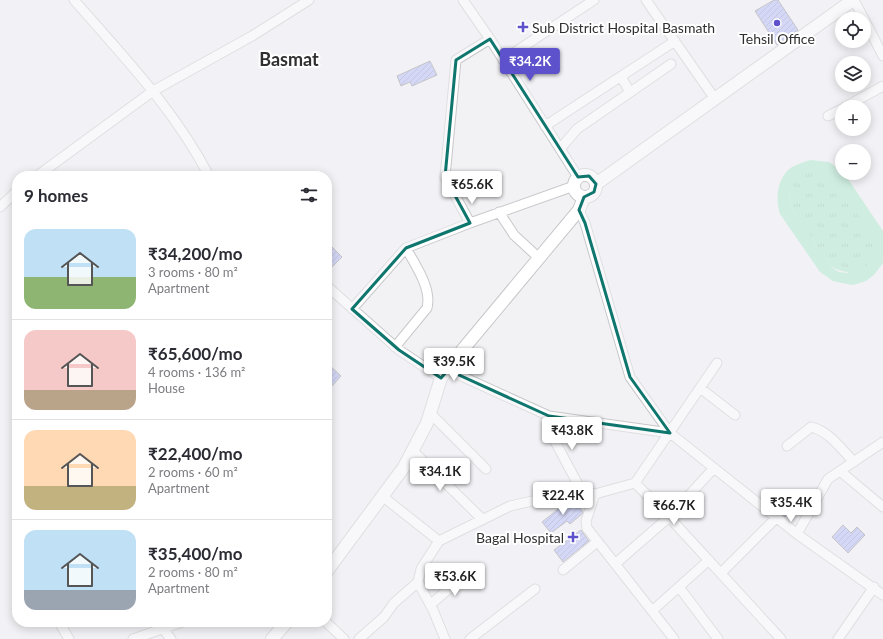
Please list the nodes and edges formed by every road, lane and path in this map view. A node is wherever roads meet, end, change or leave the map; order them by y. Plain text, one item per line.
1 (74, 0) edge
2 (309, 0) edge
3 (463, 0) edge
4 (594, 0) edge
5 (646, 0) edge
6 (853, 0) edge
7 (860, 12) edge
8 (871, 33) edge
9 (490, 39) junction
10 (675, 41) junction
11 (883, 56) edge
12 (503, 60) junction
13 (671, 64) dead end
14 (621, 76) junction
15 (883, 86) edge
16 (153, 91) junction
17 (630, 92) junction
18 (715, 99) junction
19 (858, 100) edge
20 (835, 112) edge
21 (828, 116) dead end
22 (546, 126) junction
23 (560, 149) junction
24 (44, 171) edge
25 (206, 171) edge
26 (576, 182) junction
27 (596, 184) junction
28 (12, 196) edge
29 (584, 197) junction
30 (0, 207) edge
31 (579, 210) junction
32 (500, 212) junction
33 (470, 223) junction
34 (406, 248) junction
35 (539, 258) junction
36 (332, 291) edge
37 (352, 309) junction
38 (395, 347) junction
39 (717, 363) dead end
40 (445, 374) junction
41 (700, 388) junction
42 (430, 413) junction
43 (735, 415) dead end
44 (549, 416) junction
45 (670, 433) junction
46 (883, 442) edge
47 (787, 446) dead end
48 (413, 450) junction
49 (854, 462) junction
50 (714, 468) junction
51 (486, 469) dead end
52 (840, 470) junction
53 (635, 483) junction
54 (581, 490) junction
55 (595, 494) junction
56 (382, 496) junction
57 (883, 507) edge
58 (669, 517) junction
59 (776, 518) junction
60 (482, 519) junction
61 (797, 534) junction
62 (439, 541) junction
63 (597, 542) junction
64 (709, 560) junction
65 (332, 564) edge
66 (615, 564) junction
67 (563, 570) dead end
68 (720, 573) junction
69 (466, 574) dead end
70 (418, 582) junction
71 (679, 587) junction
72 (874, 587) junction
73 (535, 589) dead end
74 (883, 595) edge
75 (430, 605) junction
76 (652, 611) junction
77 (62, 627) edge
78 (168, 627) edge
79 (283, 627) edge
80 (331, 627) edge
81 (163, 629) junction
82 (68, 639) edge
83 (134, 639) edge
84 (171, 639) edge
85 (272, 639) edge
86 (344, 639) edge
87 (359, 639) edge
88 (446, 639) edge
89 (470, 639) edge
90 (674, 639) edge
91 (718, 639) edge
92 (781, 639) edge
93 (838, 639) edge

1 - 16 street
2 - 16 street
3 - 9 street
4 - 12 street
5 - 10 street
6 - 7 street
6 - 18 main road
8 - 11 street
9 - 12 street
9 - 33 street
10 - 14 street
10 - 18 street
12 - 22 street
13 - 17 street
14 - 17 street
14 - 22 street
15 - 19 street
16 - 24 street
16 - 25 street
17 - 23 street
18 - 27 main road
20 - 21 street
22 - 23 street
23 - 26 street
26 - 27 main road
26 - 29 main road
26 - 32 street
27 - 29 main road
28 - 30 street
29 - 31 main road
31 - 35 main road
31 - 45 street
32 - 33 street
32 - 35 street
33 - 34 street
34 - 37 street
34 - 38 street
35 - 40 main road
36 - 37 street
37 - 38 street
38 - 40 street
39 - 41 street
40 - 42 main road
40 - 44 street
41 - 43 street
41 - 45 street
42 - 48 main road
42 - 51 street
44 - 45 street
44 - 54 street
45 - 50 street
45 - 53 street
46 - 49 street
47 - 49 street
48 - 56 main road
48 - 60 street
49 - 52 street
50 - 58 street
50 - 59 street
52 - 57 street
52 - 61 street
53 - 55 street
53 - 58 street
54 - 55 street
54 - 60 street
55 - 63 street
56 - 62 street
56 - 65 main road
58 - 64 street
58 - 66 street
59 - 61 street
59 - 68 street
60 - 62 street
61 - 72 street
62 - 70 street
63 - 66 street
63 - 67 street
64 - 68 street
64 - 71 street
66 - 76 street
68 - 92 street
69 - 75 street
70 - 75 street
70 - 87 street
71 - 76 street
71 - 91 street
72 - 74 street
72 - 93 street
73 - 89 street
75 - 88 street
76 - 90 street
77 - 82 street
78 - 81 street
79 - 85 main road
80 - 86 street
81 - 83 street
81 - 84 street

